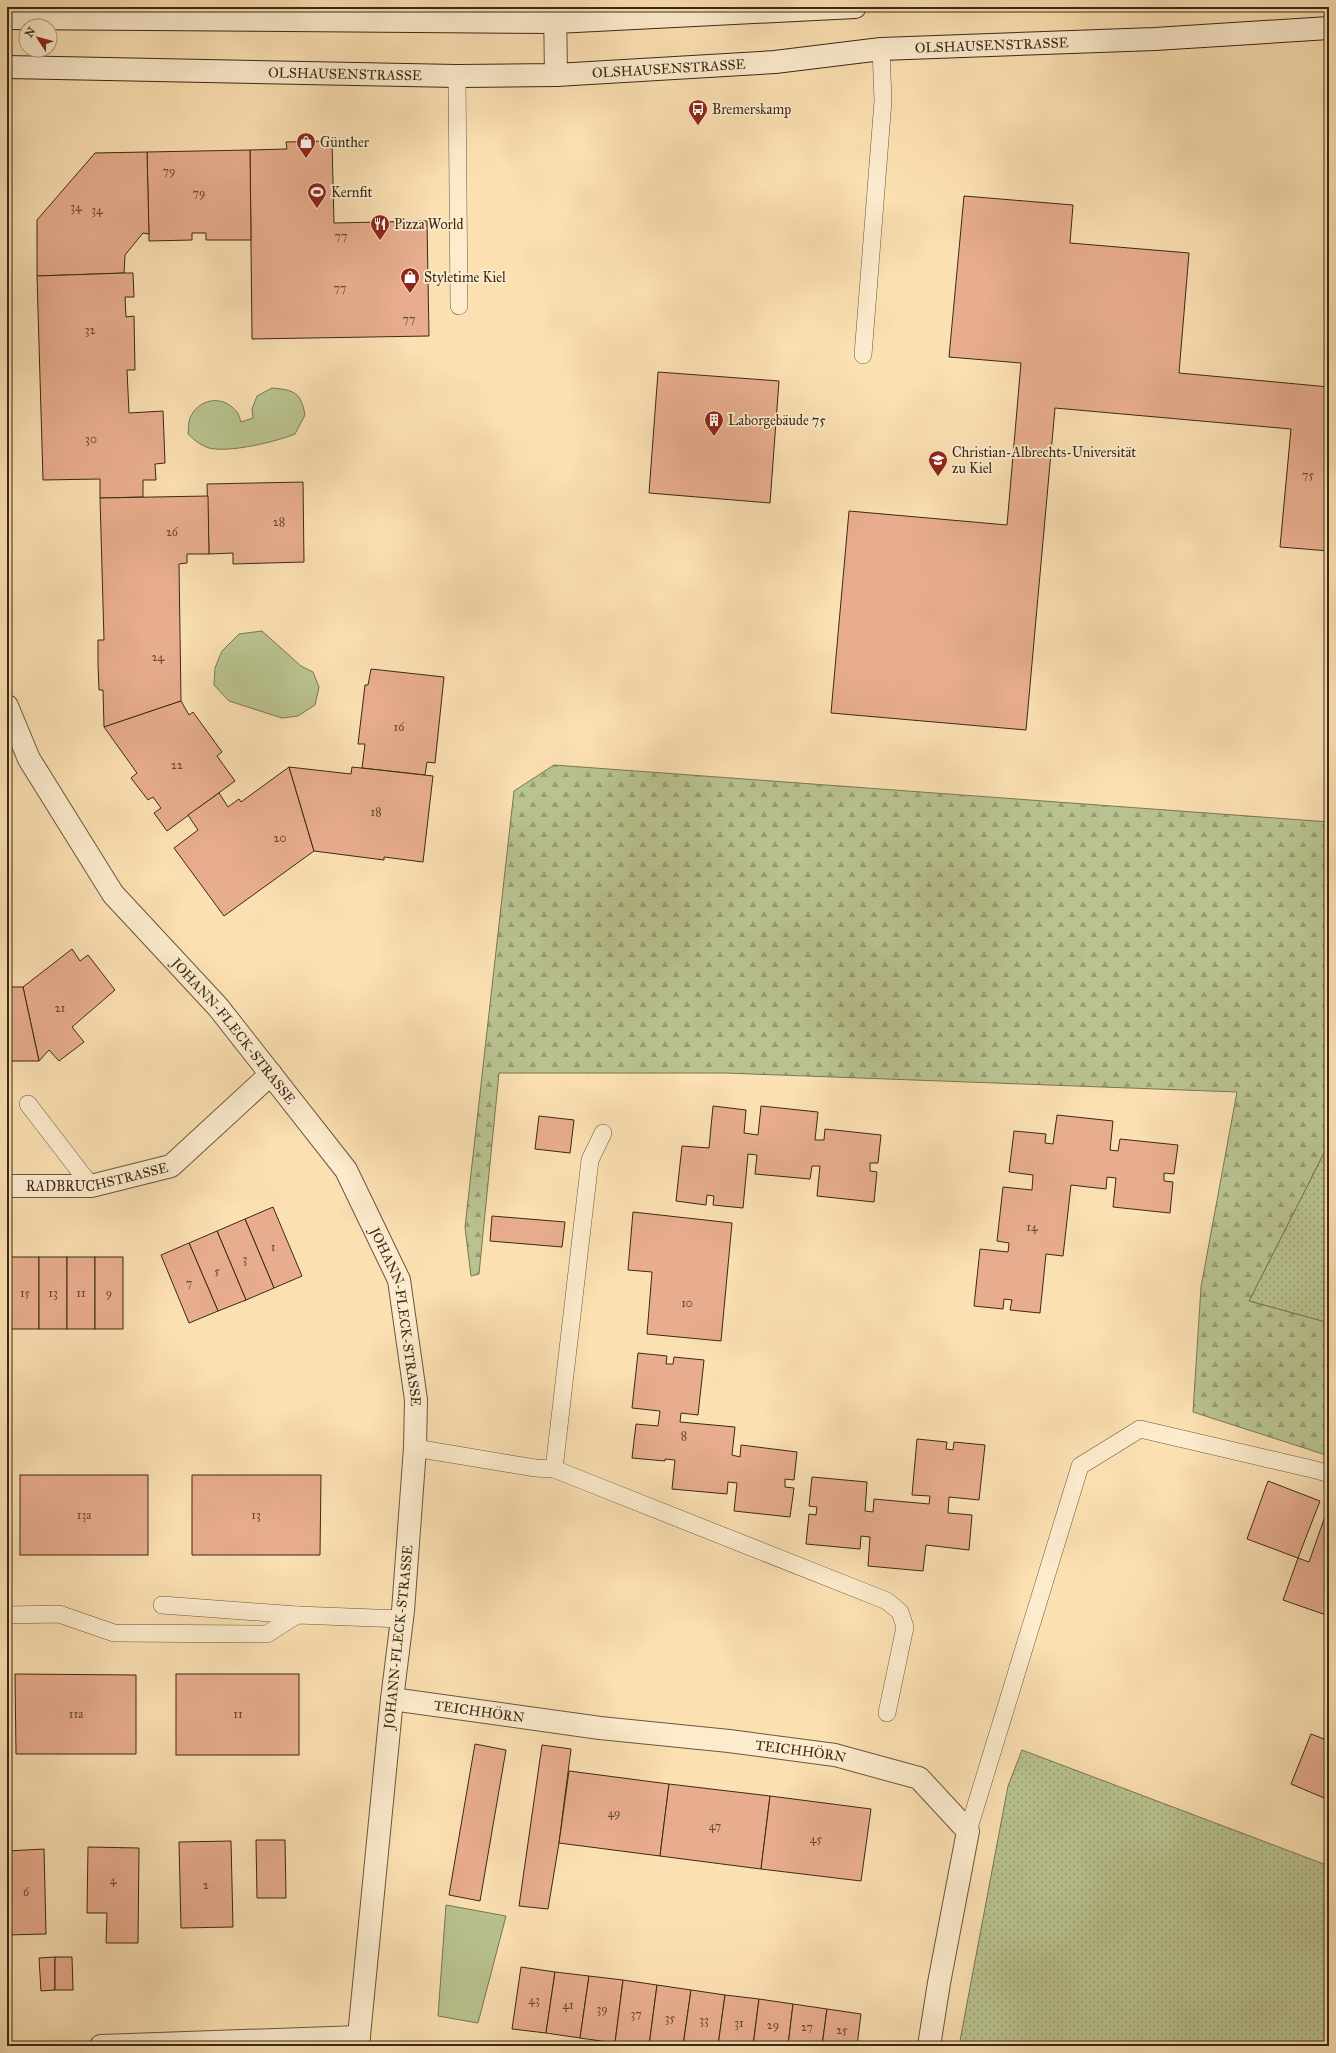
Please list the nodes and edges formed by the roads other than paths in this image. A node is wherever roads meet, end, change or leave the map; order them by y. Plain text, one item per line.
1 (855, 7) edge
2 (556, 15) edge
3 (7, 18) edge
4 (1329, 28) edge
5 (881, 49) junction
6 (7, 67) edge
7 (556, 75) junction
8 (457, 76) junction
9 (459, 306) dead end
10 (863, 355) dead end
11 (7, 706) edge
12 (271, 1074) junction
13 (28, 1104) dead end
14 (603, 1133) dead end
15 (7, 1186) edge
16 (91, 1186) junction
17 (415, 1448) junction
18 (554, 1469) junction
19 (1329, 1474) edge
20 (162, 1605) dead end
21 (7, 1615) edge
22 (297, 1615) junction
23 (402, 1619) junction
24 (392, 1699) junction
25 (887, 1714) dead end
26 (968, 1831) junction
27 (359, 2042) edge
28 (101, 2046) edge
29 (929, 2046) edge

1 - 2 street
2 - 3 street
2 - 7 street
4 - 5 street, OLSHAUSENSTRASSE
5 - 7 street, OLSHAUSENSTRASSE
5 - 10 lane
6 - 8 street, OLSHAUSENSTRASSE
7 - 8 street, OLSHAUSENSTRASSE
8 - 9 lane
11 - 12 street, JOHANN-FLECK-STRASSE
12 - 16 street, RADBRUCHSTRASSE
12 - 17 street, JOHANN-FLECK-STRASSE
13 - 16 lane
14 - 18 lane
15 - 16 street, RADBRUCHSTRASSE
17 - 18 lane
17 - 23 street, JOHANN-FLECK-STRASSE
18 - 25 lane
19 - 26 lane
20 - 22 lane
21 - 22 lane
22 - 23 lane
23 - 24 street, JOHANN-FLECK-STRASSE
24 - 26 street, TEICHHÖRN
24 - 27 street, JOHANN-FLECK-STRASSE
26 - 29 street
27 - 28 street

